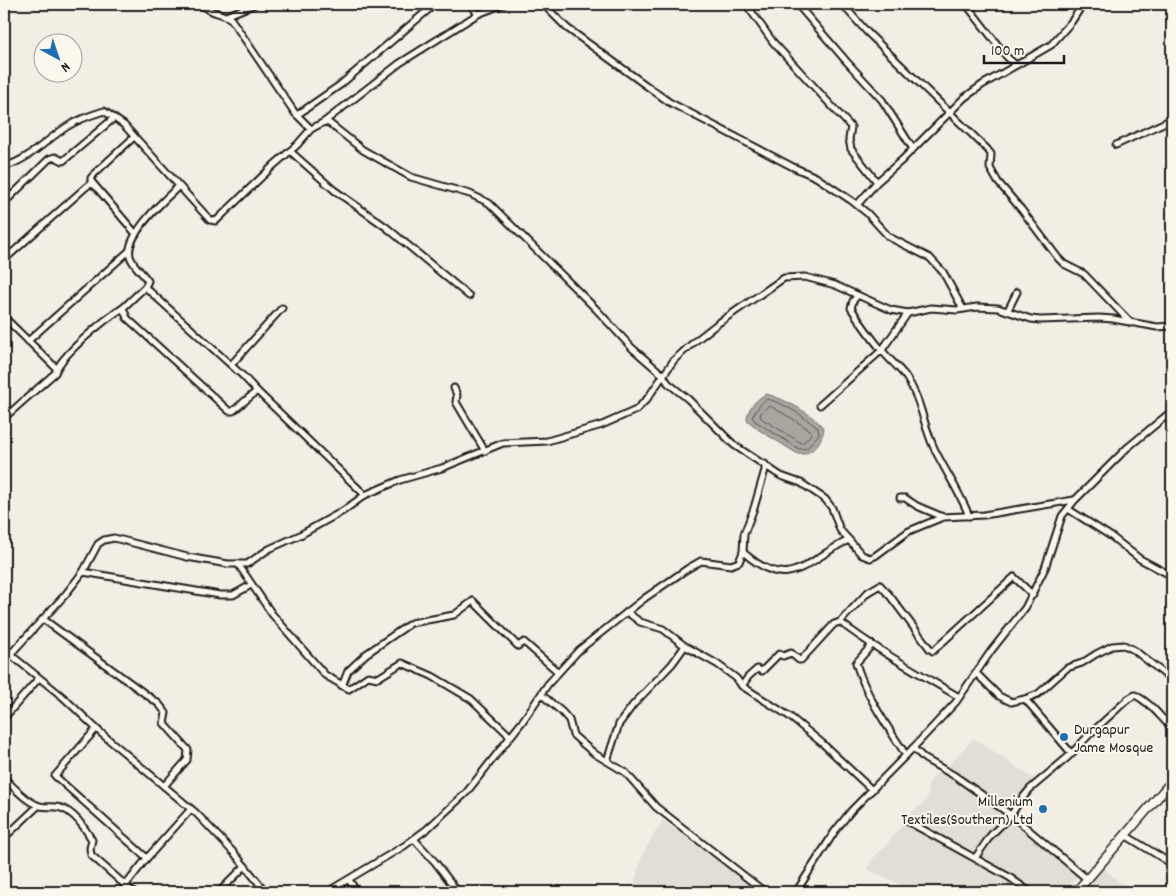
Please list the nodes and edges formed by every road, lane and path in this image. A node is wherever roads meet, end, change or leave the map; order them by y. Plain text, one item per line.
1 (201, 4) edge
2 (254, 4) edge
3 (436, 4) edge
4 (470, 4) edge
5 (504, 4) edge
6 (543, 4) edge
7 (746, 4) edge
8 (797, 4) edge
9 (842, 4) edge
10 (966, 4) edge
11 (1083, 4) edge
12 (478, 14) junction
13 (226, 16) junction
14 (1016, 65) junction
15 (950, 112) junction
16 (297, 115) junction
17 (114, 118) junction
18 (1172, 119) edge
19 (324, 122) junction
20 (311, 129) junction
21 (134, 137) junction
22 (1116, 145) dead end
23 (913, 149) junction
24 (290, 151) junction
25 (4, 163) edge
26 (877, 182) junction
27 (93, 186) junction
28 (179, 186) junction
29 (4, 203) edge
30 (857, 205) junction
31 (136, 234) junction
32 (129, 251) junction
33 (4, 260) edge
34 (145, 287) junction
35 (1017, 292) dead end
36 (469, 296) dead end
37 (857, 296) junction
38 (123, 308) junction
39 (282, 308) dead end
40 (962, 309) junction
41 (1008, 310) junction
42 (908, 313) junction
43 (4, 317) edge
44 (1132, 324) junction
45 (1172, 326) edge
46 (28, 341) junction
47 (882, 350) junction
48 (231, 365) junction
49 (56, 368) junction
50 (663, 375) junction
51 (454, 388) dead end
52 (257, 391) junction
53 (820, 405) dead end
54 (1172, 411) edge
55 (4, 418) edge
56 (485, 451) junction
57 (765, 464) junction
58 (365, 496) junction
59 (900, 498) dead end
60 (1075, 500) junction
61 (1068, 509) junction
62 (969, 516) junction
63 (943, 517) junction
64 (849, 540) junction
65 (743, 552) junction
66 (238, 564) junction
67 (83, 572) junction
68 (1172, 576) edge
69 (251, 585) junction
70 (1032, 595) junction
71 (627, 612) junction
72 (43, 619) junction
73 (840, 622) junction
74 (872, 645) junction
75 (685, 646) junction
76 (11, 655) junction
77 (4, 660) edge
78 (558, 672) junction
79 (976, 674) junction
80 (39, 678) junction
81 (1172, 680) edge
82 (342, 686) junction
83 (742, 686) junction
84 (542, 695) junction
85 (959, 697) junction
86 (1025, 699) junction
87 (4, 718) edge
88 (1172, 728) edge
89 (96, 729) junction
90 (510, 736) junction
91 (913, 748) junction
92 (1072, 754) junction
93 (906, 755) junction
94 (607, 761) junction
95 (4, 778) edge
96 (1171, 785) edge
97 (164, 786) junction
98 (872, 790) junction
99 (38, 806) junction
100 (191, 809) junction
101 (1011, 815) junction
102 (909, 822) dead end
103 (1125, 834) junction
104 (4, 838) edge
105 (414, 839) junction
106 (147, 858) junction
107 (975, 858) junction
108 (1172, 864) edge
109 (244, 866) junction
110 (1087, 879) junction
111 (349, 880) junction
112 (125, 886) junction
113 (133, 892) edge
114 (219, 892) edge
115 (266, 892) edge
116 (327, 892) edge
117 (357, 892) edge
118 (458, 892) edge
119 (765, 892) edge
120 (796, 892) edge
121 (1030, 892) edge
122 (1076, 892) edge

1 - 13 street
2 - 13 street
3 - 16 street
4 - 12 street
5 - 12 street
6 - 30 street
7 - 26 street
8 - 23 street
9 - 15 street
10 - 14 street
11 - 14 street
12 - 19 street
13 - 16 street
14 - 15 street
15 - 23 street
15 - 44 street
16 - 20 street
17 - 21 street
17 - 25 street
17 - 29 street
18 - 22 street
19 - 20 street
19 - 50 street
20 - 24 street
21 - 27 street
21 - 28 street
23 - 26 street
24 - 28 street
24 - 36 street
26 - 30 street
27 - 31 street
27 - 33 street
28 - 31 street
30 - 40 street
31 - 32 street
32 - 34 street
32 - 46 street
34 - 38 street
34 - 48 street
35 - 41 street
37 - 42 street
37 - 47 street
37 - 50 street
38 - 49 street
38 - 52 street
39 - 48 street
40 - 41 street
40 - 42 street
41 - 44 street
42 - 47 street
43 - 46 street
44 - 45 street
46 - 49 street
47 - 53 street
47 - 62 street
48 - 52 street
49 - 55 street
50 - 56 street
50 - 57 street
51 - 56 street
52 - 58 street
54 - 60 street
56 - 58 street
57 - 64 street
57 - 65 street
58 - 66 street
59 - 63 street
60 - 61 street
60 - 62 street
61 - 68 street
61 - 70 street
62 - 63 street
63 - 64 street
64 - 65 street
65 - 71 street
66 - 67 street
66 - 69 street
67 - 69 street
67 - 72 street
69 - 82 street
70 - 73 street
70 - 79 street
71 - 75 street
71 - 78 street
72 - 76 street
72 - 97 street
73 - 74 street
73 - 83 street
74 - 85 street
74 - 93 street
75 - 83 street
75 - 94 street
76 - 77 street
76 - 80 street
78 - 82 street
78 - 84 street
79 - 85 street
79 - 86 street
80 - 87 street
80 - 89 street
81 - 86 street
82 - 90 street
83 - 98 street
84 - 90 street
84 - 94 street
85 - 91 street
86 - 92 street
88 - 92 street
89 - 97 street
89 - 106 street
90 - 105 street
91 - 93 street
91 - 101 street
92 - 101 street
93 - 98 street
94 - 119 street
95 - 99 street
96 - 103 main road
97 - 100 street
98 - 120 street
99 - 104 street
99 - 112 street
100 - 106 street
100 - 109 street
101 - 107 street
101 - 110 street
102 - 107 street
103 - 108 street
103 - 110 main road
105 - 111 street
105 - 118 street
106 - 112 street
107 - 121 street
109 - 114 street
109 - 115 street
110 - 122 main road
111 - 116 street
111 - 117 street
112 - 113 street

